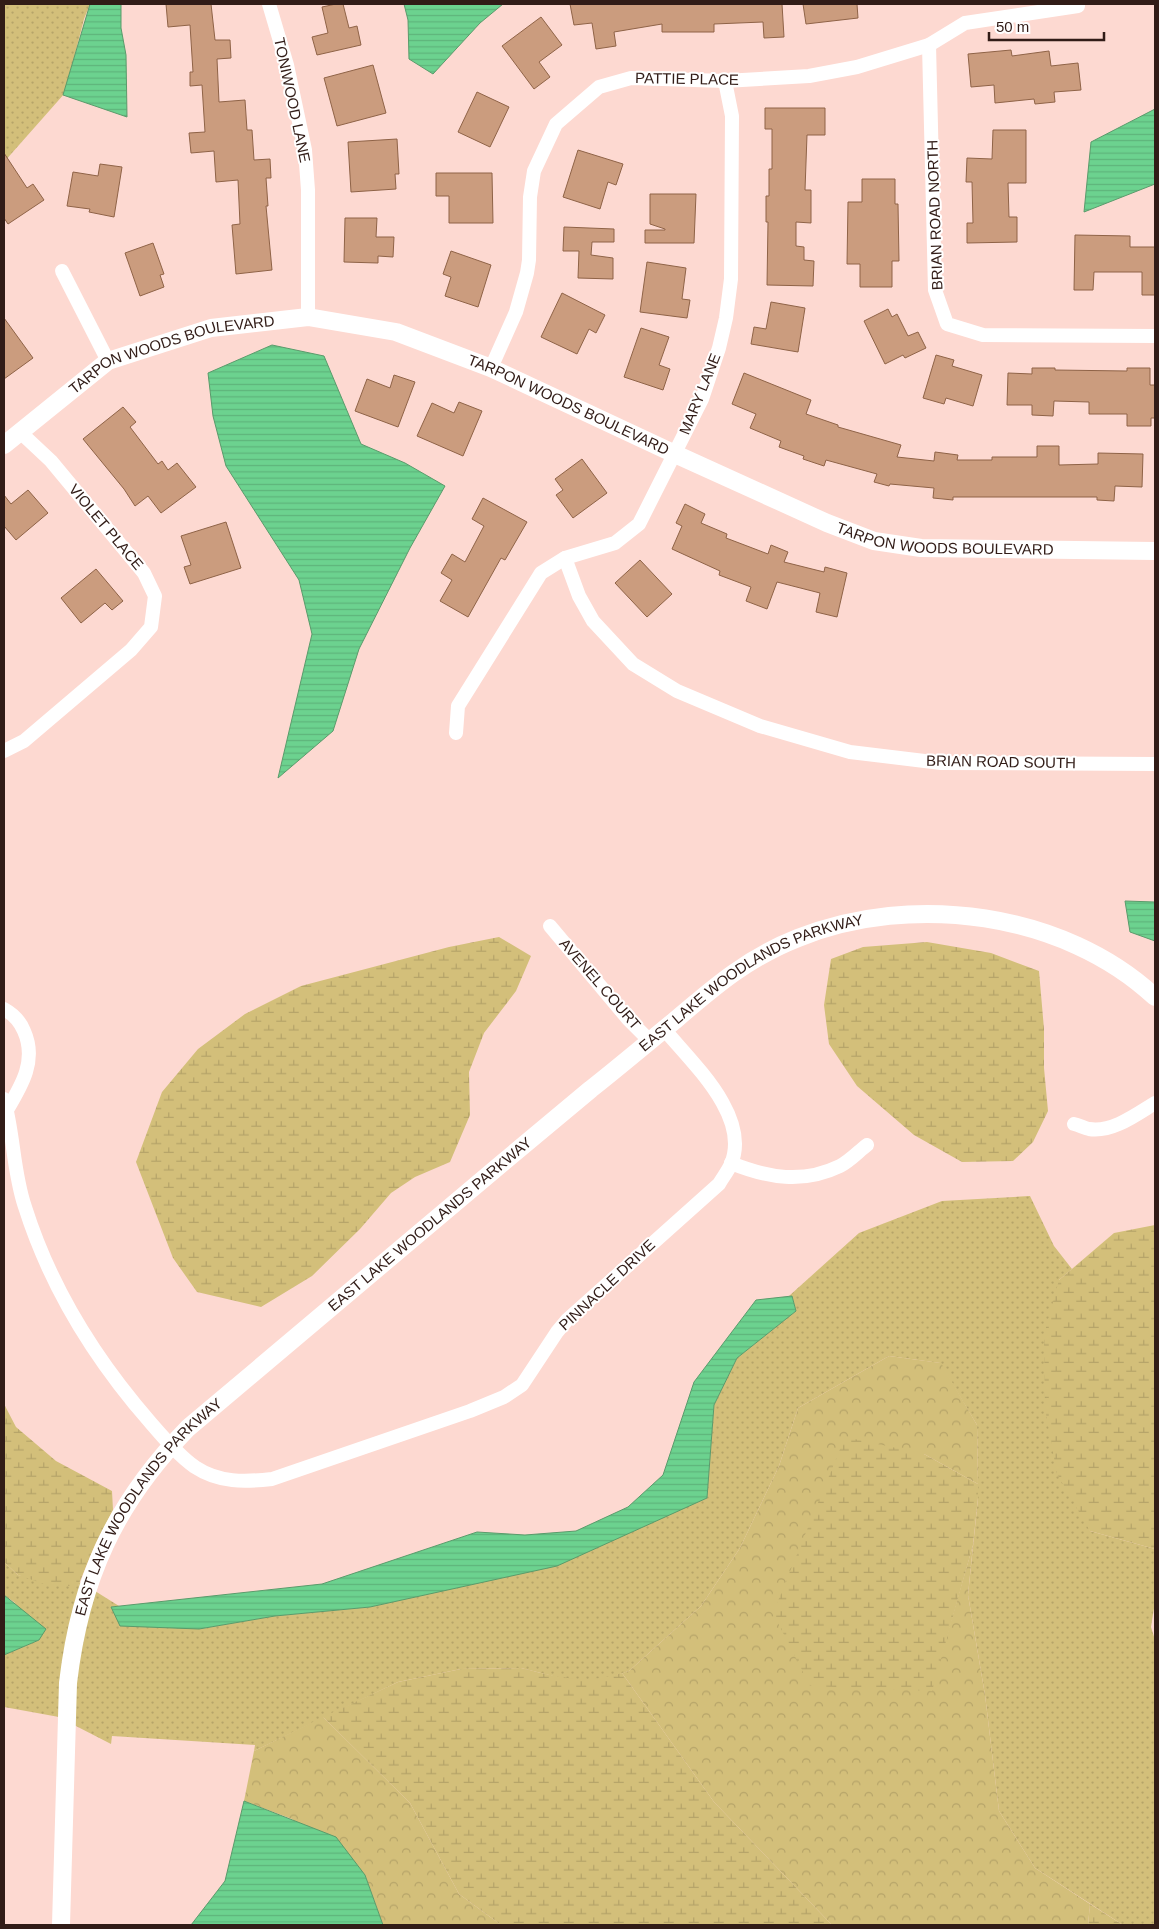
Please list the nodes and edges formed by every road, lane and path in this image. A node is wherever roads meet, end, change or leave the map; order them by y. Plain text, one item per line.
1 (269, 4) edge
2 (1078, 6) dead end
3 (929, 45) junction
4 (725, 81) junction
5 (62, 270) dead end
6 (308, 317) junction
7 (1155, 336) edge
8 (108, 361) junction
9 (491, 368) junction
10 (19, 431) junction
11 (4, 445) edge
12 (675, 454) junction
13 (1155, 551) edge
14 (565, 558) junction
15 (456, 733) dead end
16 (4, 750) edge
17 (1155, 764) edge
18 (550, 926) dead end
19 (1155, 997) edge
20 (4, 1008) edge
21 (664, 1029) junction
22 (650, 1041) junction
23 (1155, 1103) edge
24 (5, 1105) edge
25 (1074, 1124) dead end
26 (868, 1145) dead end
27 (731, 1163) junction
28 (171, 1446) junction
29 (61, 1925) edge

1 - 6 street, TONIWOOD LANE
2 - 3 street, PATTIE PLACE
3 - 4 street, PATTIE PLACE
3 - 7 street, BRIAN ROAD NORTH
4 - 9 street, PATTIE PLACE
4 - 12 street, MARY LANE
5 - 8 street
6 - 8 street, TARPON WOODS BOULEVARD
6 - 9 street, TARPON WOODS BOULEVARD
8 - 10 street, TARPON WOODS BOULEVARD
9 - 12 street, TARPON WOODS BOULEVARD
10 - 11 street, TARPON WOODS BOULEVARD
10 - 16 street, VIOLET PLACE
12 - 13 street, TARPON WOODS BOULEVARD
12 - 14 street, MARY LANE
14 - 15 street, MARY LANE
14 - 17 street, BRIAN ROAD SOUTH
18 - 22 street, AVENEL COURT
19 - 21 street, EAST LAKE WOODLANDS PARKWAY
20 - 24 street
21 - 22 street, EAST LAKE WOODLANDS PARKWAY
21 - 27 street, PINNACLE DRIVE
22 - 28 street, EAST LAKE WOODLANDS PARKWAY
23 - 25 street
24 - 28 street, PINNACLE DRIVE
26 - 27 street
27 - 28 street, PINNACLE DRIVE
28 - 29 street, EAST LAKE WOODLANDS PARKWAY

